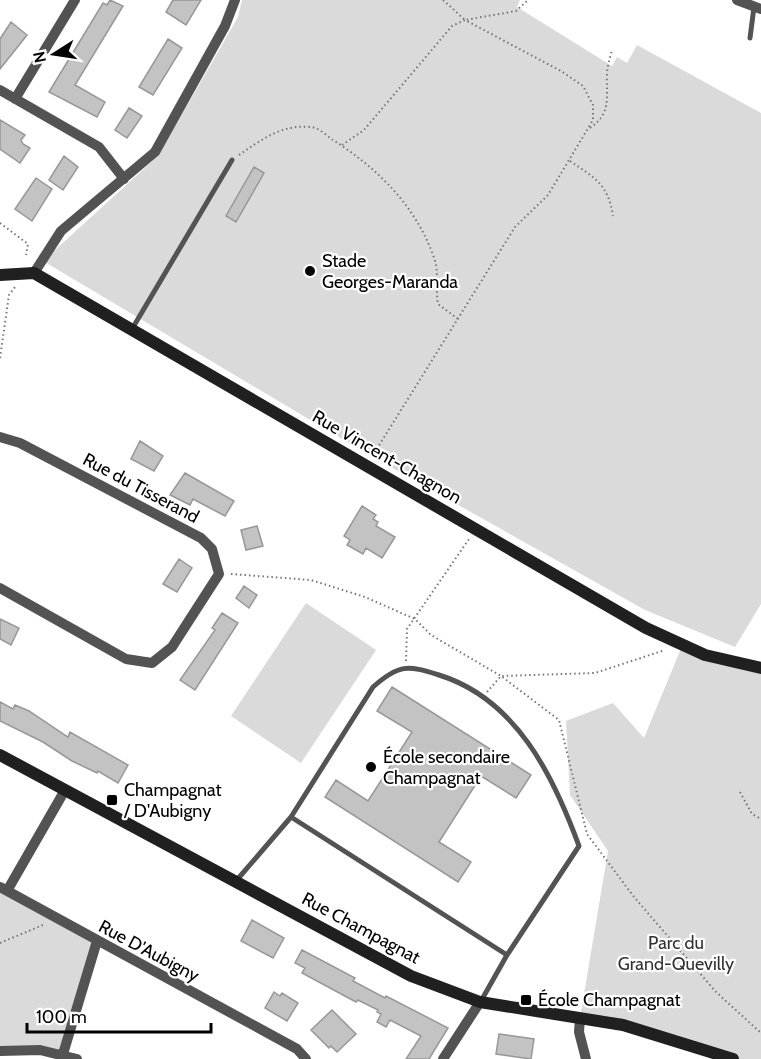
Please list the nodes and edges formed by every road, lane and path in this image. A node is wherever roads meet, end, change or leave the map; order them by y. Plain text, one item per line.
1 (75, 0) edge
2 (235, 0) edge
3 (444, 0) edge
4 (528, 0) edge
5 (737, 0) edge
6 (758, 7) edge
7 (465, 20) junction
8 (750, 38) dead end
9 (612, 50) dead end
10 (0, 90) edge
11 (15, 99) junction
12 (590, 128) junction
13 (342, 145) junction
14 (232, 160) joint
15 (570, 161) junction
16 (124, 179) junction
17 (613, 216) dead end
18 (0, 223) edge
19 (26, 255) dead end
20 (34, 273) junction
21 (0, 274) edge
22 (15, 287) dead end
23 (458, 319) junction
24 (132, 330) junction
25 (0, 358) edge
26 (0, 437) edge
27 (367, 465) junction
28 (475, 529) junction
29 (219, 574) junction
30 (0, 588) edge
31 (415, 619) junction
32 (682, 646) junction
33 (406, 666) junction
34 (761, 668) edge
35 (501, 676) junction
36 (483, 696) junction
37 (0, 755) edge
38 (65, 790) junction
39 (740, 792) dead end
40 (291, 817) junction
41 (761, 819) edge
42 (236, 881) junction
43 (3, 889) edge
44 (57, 919) junction
45 (97, 941) junction
46 (0, 943) edge
47 (507, 955) junction
48 (480, 1002) junction
49 (580, 1018) junction
50 (761, 1033) edge
51 (0, 1051) edge
52 (63, 1054) junction
53 (77, 1059) edge
54 (306, 1059) edge
55 (443, 1059) edge
56 (586, 1059) edge
57 (733, 1059) edge

1 - 11 street
2 - 16 street
3 - 7 path
4 - 7 path
5 - 6 street
6 - 8 lane
7 - 12 path
7 - 13 path
9 - 12 path
10 - 11 street
11 - 16 street
12 - 15 path
13 - 14 path
13 - 23 path
14 - 24 lane
15 - 17 path
15 - 23 path
16 - 20 street
18 - 19 path
20 - 21 street
20 - 24 street, Rue Vincent-Chagnon
22 - 25 path
23 - 27 path
24 - 27 street, Rue Vincent-Chagnon
26 - 29 street, Rue du Tisserand
27 - 28 street, Rue Vincent-Chagnon
28 - 31 path
28 - 32 street, Rue Vincent-Chagnon
29 - 30 street
29 - 31 path
31 - 33 path
31 - 35 path
32 - 34 street, Rue Vincent-Chagnon
32 - 35 path
33 - 36 lane
33 - 40 lane
35 - 36 path
35 - 50 path
36 - 47 lane
37 - 38 street, Rue Champagnat
38 - 42 street, Rue Champagnat
38 - 43 street, Rue D'Aubigny
39 - 41 path
40 - 42 lane
40 - 47 lane
42 - 48 street, Rue Champagnat
43 - 44 street, Rue D'Aubigny
44 - 45 street, Rue D'Aubigny
44 - 46 path
45 - 52 street
45 - 54 street, Rue D'Aubigny
47 - 48 lane
48 - 49 street, Rue Champagnat
48 - 55 street
49 - 56 street
49 - 57 street, Rue Champagnat
51 - 52 street
52 - 53 street

